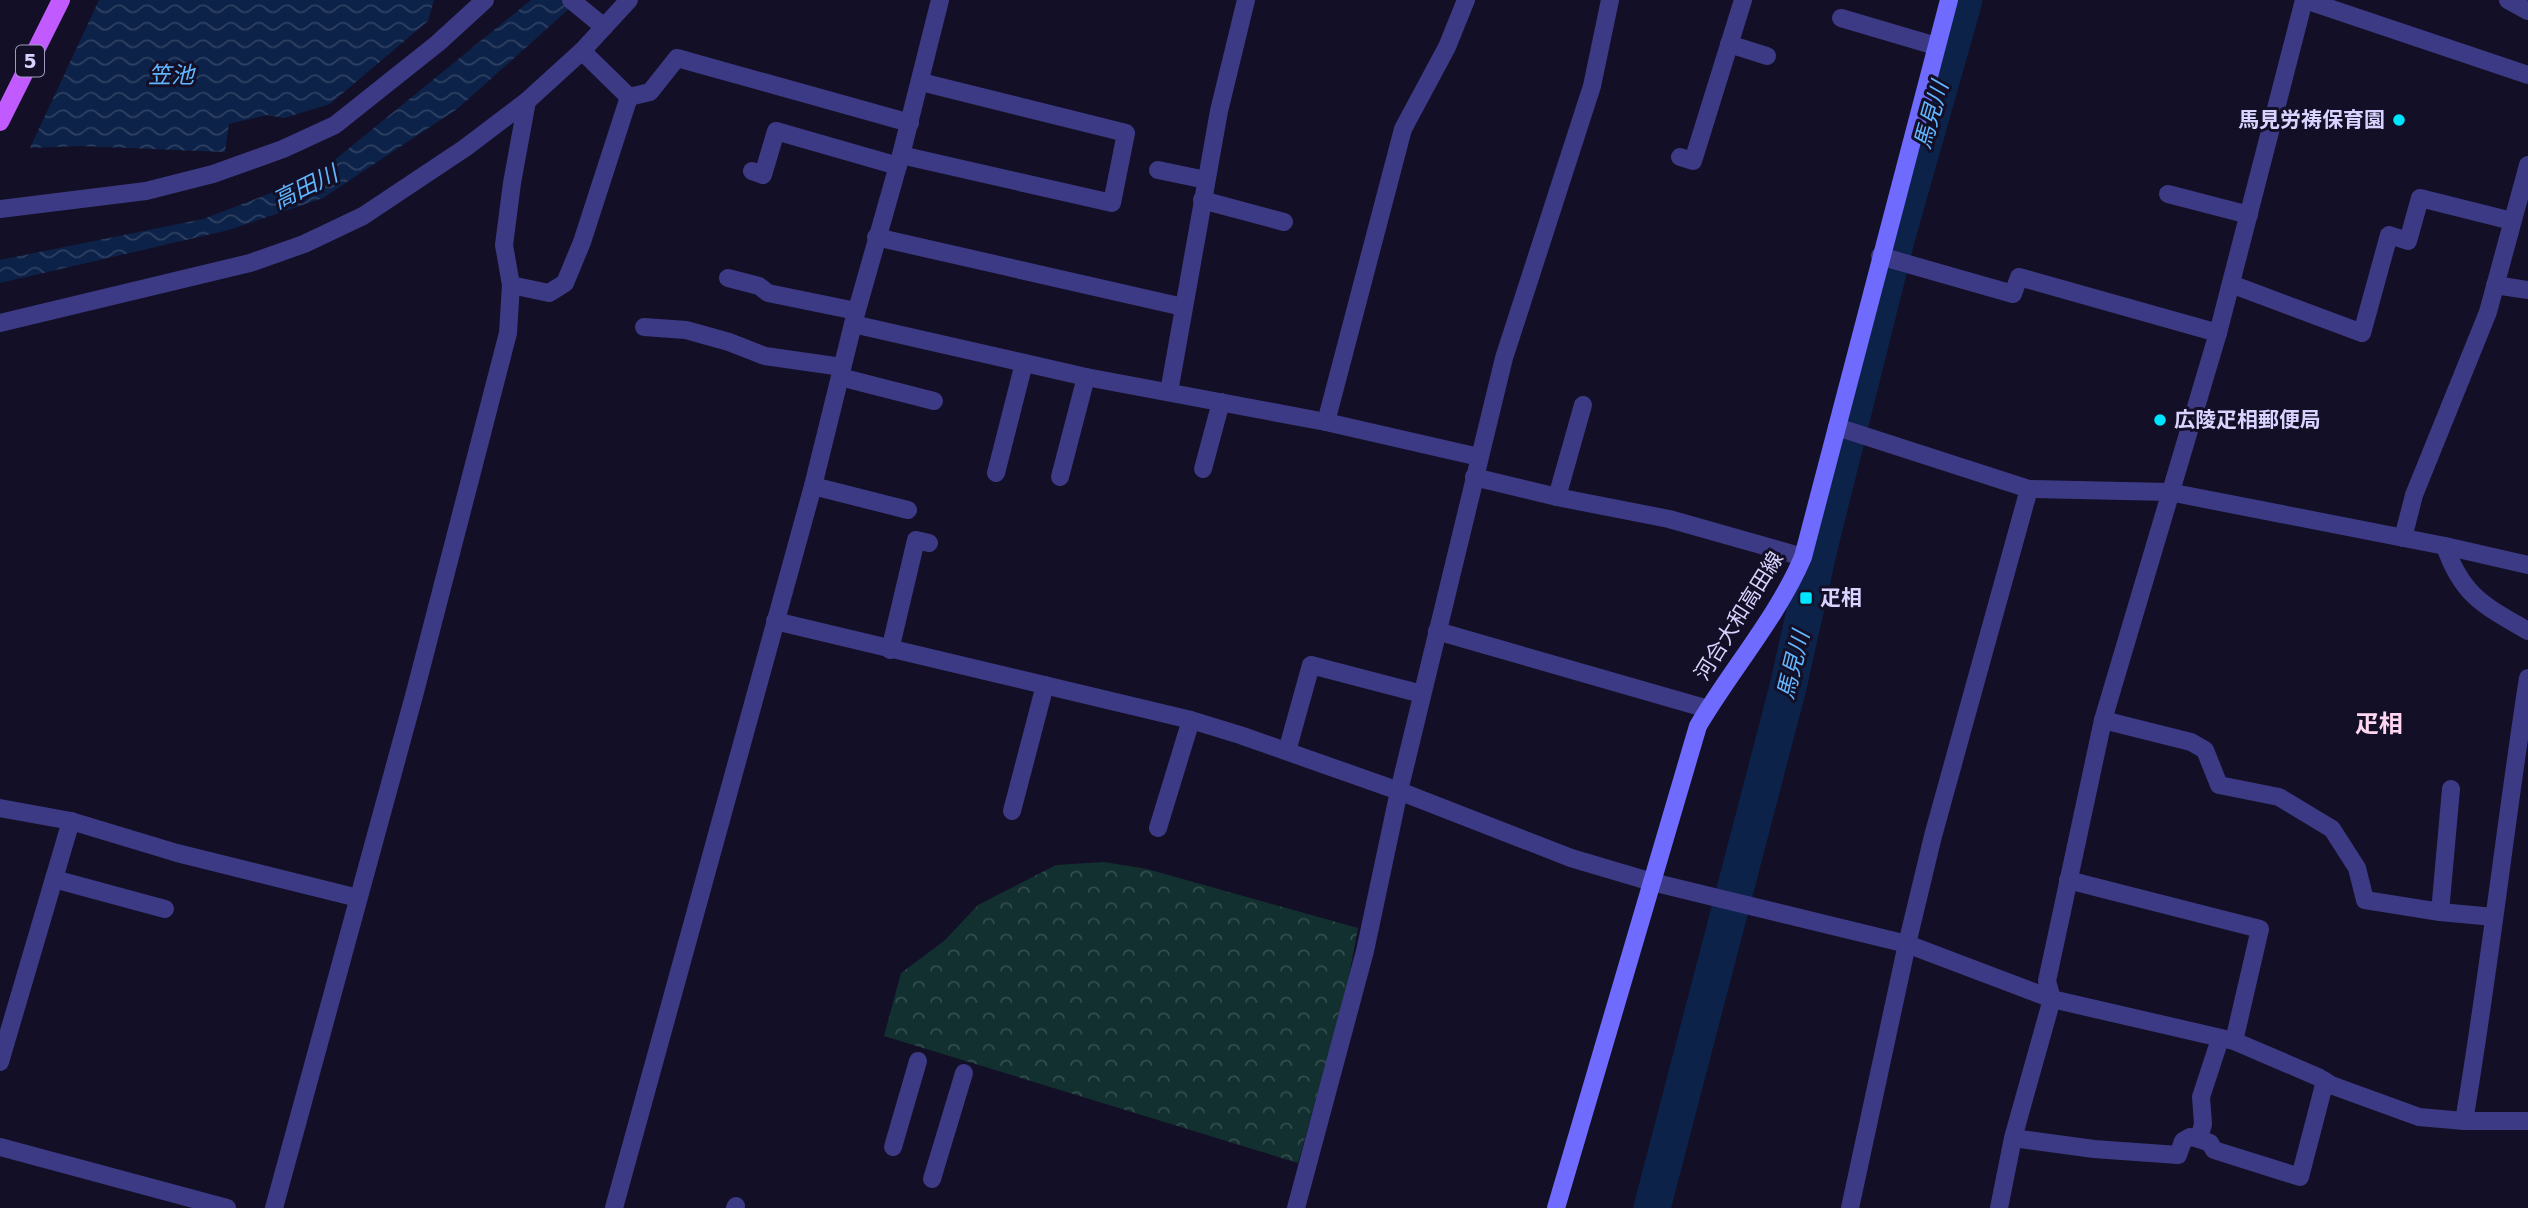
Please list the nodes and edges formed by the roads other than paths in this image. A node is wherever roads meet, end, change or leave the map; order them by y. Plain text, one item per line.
1 (61, 0) edge
2 (485, 0) edge
3 (571, 0) edge
4 (629, 0) edge
5 (940, 0) edge
6 (1247, 0) edge
7 (1466, 0) edge
8 (1609, 0) edge
9 (1743, 0) edge
10 (1949, 0) edge
11 (2304, 0) edge
12 (2508, 0) edge
13 (2528, 11) edge
14 (1842, 18) dead end
15 (604, 27) junction
16 (1729, 44) junction
17 (1936, 46) junction
18 (582, 51) junction
19 (1767, 56) dead end
20 (2528, 75) edge
21 (921, 82) junction
22 (629, 97) junction
23 (527, 101) junction
24 (0, 122) edge
25 (910, 123) junction
26 (1680, 157) dead end
27 (900, 160) junction
28 (2528, 166) edge
29 (1157, 170) dead end
30 (752, 172) dead end
31 (1206, 180) junction
32 (2168, 194) dead end
33 (1202, 200) junction
34 (0, 209) edge
35 (2249, 215) junction
36 (2512, 221) junction
37 (1284, 222) dead end
38 (876, 237) junction
39 (1880, 256) junction
40 (728, 278) dead end
41 (2231, 284) junction
42 (511, 285) junction
43 (2496, 285) junction
44 (2528, 290) edge
45 (1183, 307) junction
46 (854, 317) junction
47 (0, 323) edge
48 (643, 327) dead end
49 (2218, 333) junction
50 (1024, 363) junction
51 (841, 372) junction
52 (1086, 377) junction
53 (1168, 392) junction
54 (934, 401) dead end
55 (1221, 402) junction
56 (1583, 405) dead end
57 (1326, 422) junction
58 (1837, 427) junction
59 (1479, 457) junction
60 (1203, 470) dead end
61 (996, 473) dead end
62 (1060, 477) dead end
63 (1474, 477) junction
64 (813, 486) junction
65 (2029, 489) junction
66 (2169, 492) junction
67 (1557, 497) junction
68 (908, 510) dead end
69 (2403, 538) junction
70 (929, 543) dead end
71 (2445, 546) junction
72 (1803, 557) junction
73 (2528, 565) edge
74 (775, 621) junction
75 (1437, 631) junction
76 (2528, 632) edge
77 (890, 650) junction
78 (2528, 678) edge
79 (1045, 685) junction
80 (1422, 694) junction
81 (1708, 709) junction
82 (1191, 720) junction
83 (2103, 720) junction
84 (1287, 751) junction
85 (2451, 789) dead end
86 (1399, 791) junction
87 (0, 808) edge
88 (1012, 811) dead end
89 (71, 821) junction
90 (1158, 828) dead end
91 (54, 878) junction
92 (2068, 880) junction
93 (1652, 882) junction
94 (358, 898) junction
95 (164, 909) dead end
96 (2440, 912) junction
97 (2494, 917) junction
98 (1907, 944) junction
99 (2052, 999) junction
100 (2227, 1040) junction
101 (918, 1061) dead end
102 (0, 1062) edge
103 (964, 1073) dead end
104 (2325, 1081) junction
105 (2464, 1121) junction
106 (2528, 1121) edge
107 (2013, 1138) junction
108 (2199, 1139) junction
109 (0, 1147) edge
110 (893, 1147) dead end
111 (932, 1179) dead end
112 (227, 1208) edge
113 (274, 1208) edge
114 (614, 1208) edge
115 (1296, 1208) edge
116 (1556, 1208) edge
117 (1850, 1208) edge
118 (1999, 1208) edge

1 - 24 main road, 5
2 - 34 street
3 - 15 street
4 - 15 street
5 - 21 street
6 - 31 street
7 - 57 street
8 - 59 street
9 - 16 street
10 - 17 main road, 河合大和高田線
11 - 20 street
11 - 35 street
12 - 13 street
14 - 17 street
15 - 18 street
16 - 19 street
16 - 26 street
17 - 39 main road, 河合大和高田線
18 - 22 street
18 - 23 street
21 - 25 street
21 - 27 street
22 - 25 street
22 - 42 street
23 - 42 street
23 - 47 street
25 - 27 street
27 - 30 street
27 - 38 street
28 - 36 street
29 - 31 street
31 - 33 street
32 - 35 street
33 - 37 street
33 - 45 street
35 - 41 street
36 - 41 street
36 - 43 street
38 - 45 street
38 - 46 street
39 - 49 street
39 - 58 main road, 河合大和高田線
40 - 46 street
41 - 49 street
42 - 94 street
43 - 44 street
43 - 69 street
45 - 53 street
46 - 50 street
46 - 51 street
48 - 51 street
49 - 66 street
50 - 52 street
50 - 61 street
51 - 54 street
51 - 64 street
52 - 53 street
52 - 62 street
53 - 55 street
55 - 57 street
55 - 60 street
56 - 67 street
57 - 59 street
58 - 65 street
58 - 72 main road, 河合大和高田線
59 - 63 street
63 - 67 street
63 - 75 street
64 - 68 street
64 - 74 street
65 - 66 street
65 - 98 street
66 - 69 street
66 - 83 street
67 - 72 street
69 - 71 street
70 - 77 street
71 - 73 street
71 - 76 street
72 - 81 main road, 河合大和高田線
74 - 77 street
74 - 114 street
75 - 80 street
75 - 81 street
77 - 79 street
78 - 97 street
79 - 82 street
79 - 88 street
80 - 84 street
80 - 86 street
81 - 93 main road, 河合大和高田線
82 - 84 street
82 - 90 street
83 - 92 street
83 - 96 street
84 - 86 street
85 - 96 street
86 - 93 street
86 - 115 street
87 - 89 street
89 - 91 street
89 - 94 street
91 - 95 street
91 - 102 street
92 - 99 street
92 - 100 street
93 - 98 street
93 - 116 main road, 河合大和高田線
94 - 113 street
96 - 97 street
97 - 105 street
98 - 99 street
98 - 117 street
99 - 100 street
99 - 107 street
100 - 104 street
100 - 108 street
101 - 110 street
103 - 111 street
104 - 105 street
104 - 108 street
105 - 106 street
107 - 108 street
107 - 118 street
109 - 112 street

